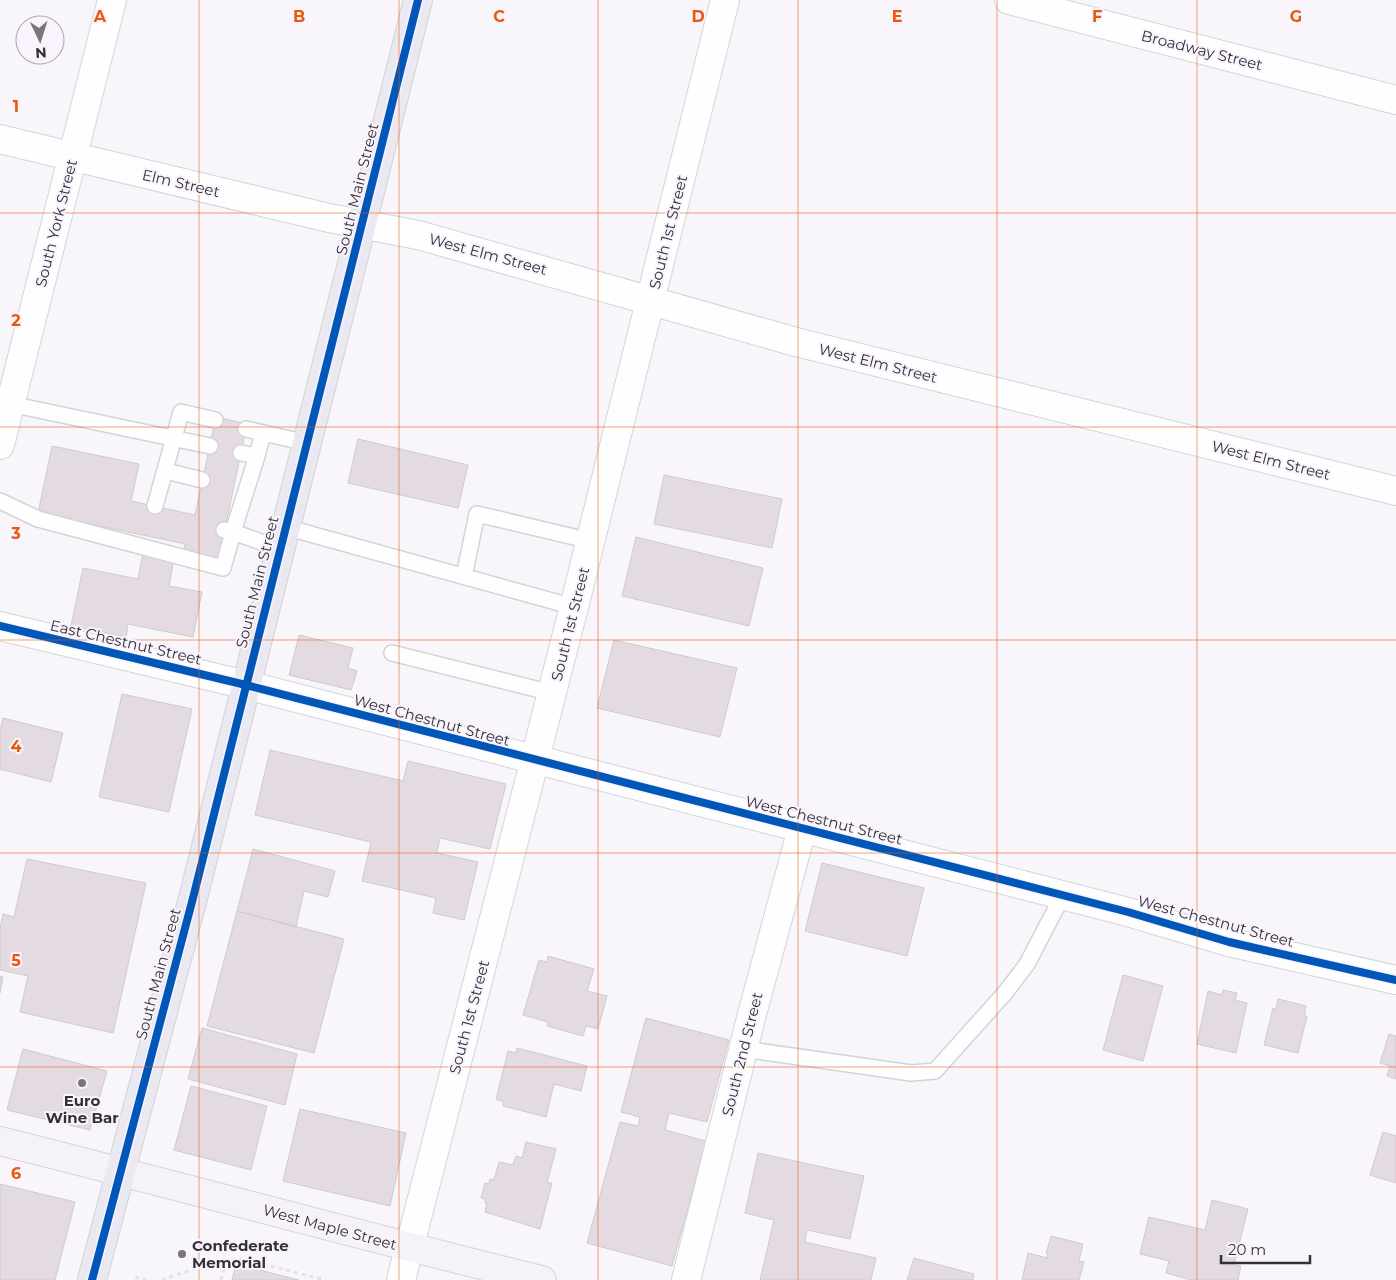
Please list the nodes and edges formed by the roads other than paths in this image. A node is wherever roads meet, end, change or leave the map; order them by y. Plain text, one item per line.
1 (112, 0) edge
2 (418, 0) edge
3 (725, 0) edge
4 (1025, 2) edge
5 (1396, 100) edge
6 (0, 139) edge
7 (73, 157) junction
8 (363, 224) junction
9 (652, 300) junction
10 (10, 404) junction
11 (215, 420) dead end
12 (246, 429) dead end
13 (263, 433) junction
14 (175, 438) junction
15 (307, 443) junction
16 (0, 445) edge
17 (210, 446) dead end
18 (241, 453) dead end
19 (257, 456) junction
20 (166, 471) junction
21 (202, 480) dead end
22 (1396, 491) edge
23 (0, 501) edge
24 (155, 506) dead end
25 (229, 531) junction
26 (283, 538) junction
27 (591, 541) junction
28 (464, 576) junction
29 (574, 607) junction
30 (0, 626) edge
31 (392, 653) dead end
32 (246, 685) junction
33 (552, 693) junction
34 (535, 761) junction
35 (802, 829) junction
36 (1063, 895) junction
37 (1396, 980) edge
38 (744, 1049) junction
39 (0, 1141) edge
40 (120, 1169) junction
41 (410, 1248) junction
42 (92, 1280) edge
43 (401, 1280) edge
44 (542, 1280) edge
45 (686, 1280) edge

1 - 7 street, South York Street
2 - 8 main road, South Main Street
3 - 9 street, South 1st Street
4 - 5 street, Broadway Street
6 - 7 street, Elm Street
7 - 8 street, Elm Street
7 - 10 street, South York Street
8 - 9 street, West Elm Street
8 - 15 main road, South Main Street
9 - 22 street, West Elm Street
9 - 27 street, South 1st Street
10 - 14 lane
10 - 16 street, South York Street
11 - 14 lane
12 - 13 lane
13 - 15 lane
13 - 19 lane
14 - 17 lane
14 - 20 lane
15 - 26 main road, South Main Street
18 - 19 lane
19 - 25 lane
20 - 21 lane
20 - 24 lane
23 - 25 lane
25 - 26 lane
26 - 28 lane
26 - 32 main road, South Main Street
27 - 28 lane
27 - 29 street, South 1st Street
28 - 29 lane
29 - 33 street, South 1st Street
30 - 32 street, East Chestnut Street
31 - 33 lane
32 - 34 street, West Chestnut Street
32 - 40 main road, South Main Street
33 - 34 street, South 1st Street
34 - 35 street, West Chestnut Street
34 - 41 street, South 1st Street
35 - 36 street, West Chestnut Street
35 - 38 street, South 2nd Street
36 - 37 street, West Chestnut Street
36 - 38 lane
38 - 45 street, South 2nd Street
39 - 40 main road, West Maple Street
40 - 41 main road, West Maple Street
40 - 42 main road, South Main Street
41 - 43 street, South 1st Street
41 - 44 main road, West Maple Street

